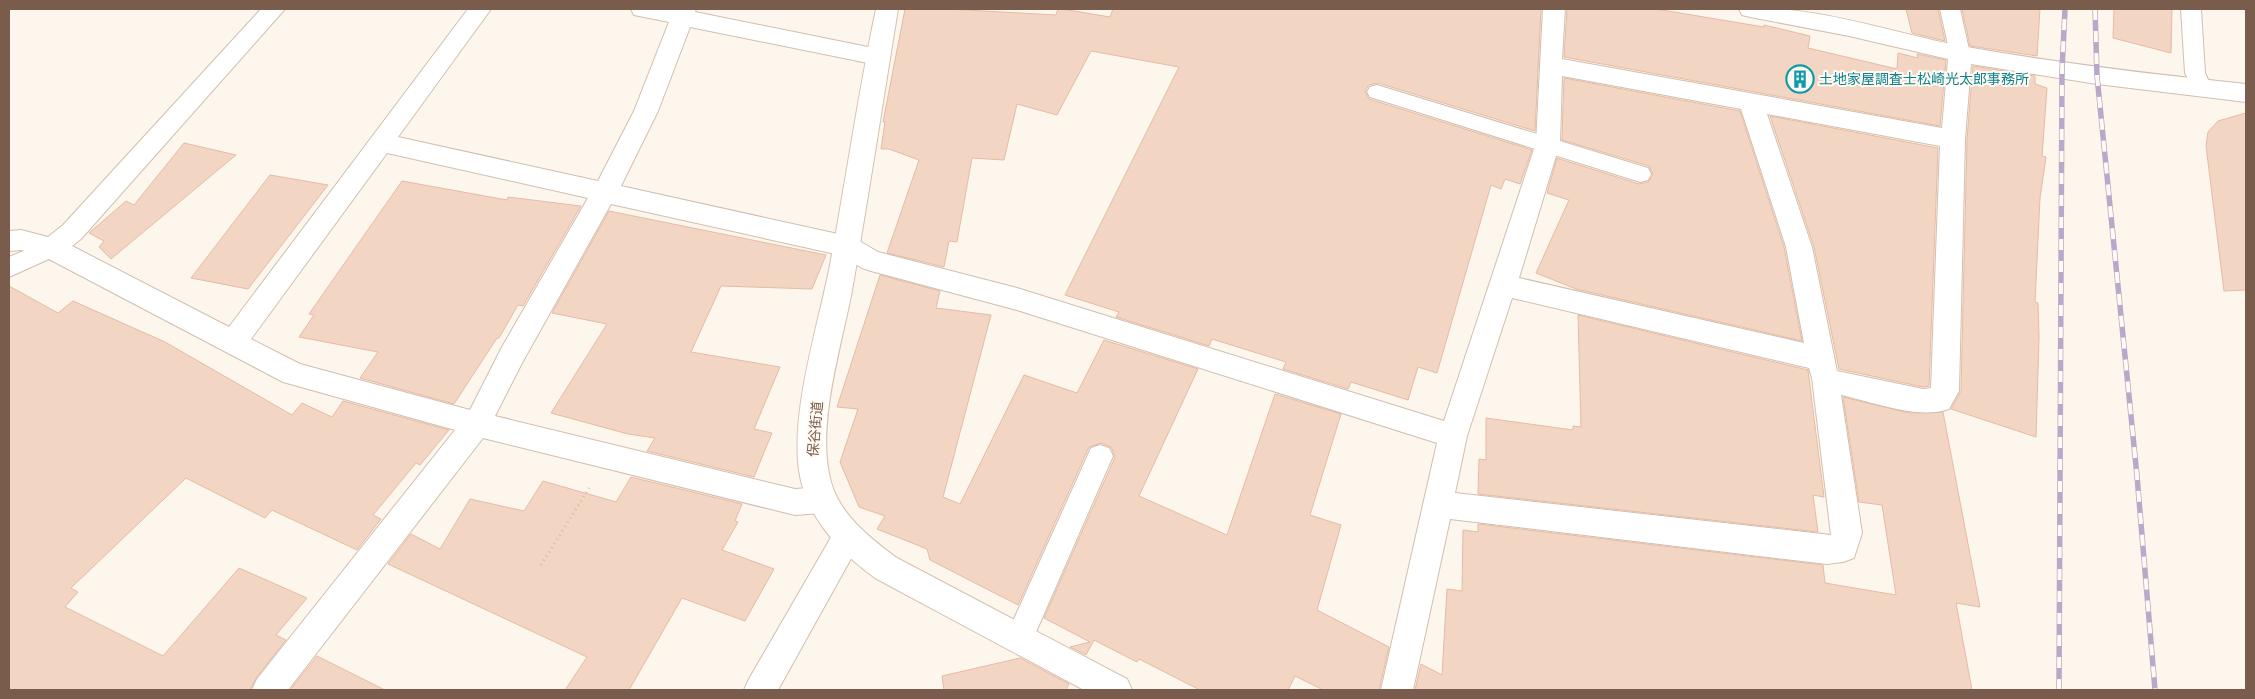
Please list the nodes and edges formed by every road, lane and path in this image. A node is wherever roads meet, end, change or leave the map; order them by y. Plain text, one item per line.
1 (274, 9) edge
2 (480, 9) edge
3 (642, 9) edge
4 (887, 9) edge
5 (1554, 9) edge
6 (1750, 9) edge
7 (1950, 9) edge
8 (2191, 9) edge
9 (683, 13) edge
10 (1850, 18) edge
11 (1960, 54) junction
12 (878, 57) junction
13 (1550, 65) junction
14 (2202, 88) junction
15 (1377, 92) dead end
16 (2246, 93) edge
17 (1751, 102) junction
18 (1953, 139) junction
19 (382, 143) junction
20 (1548, 143) junction
21 (1640, 174) dead end
22 (604, 192) junction
23 (9, 241) edge
24 (846, 246) junction
25 (52, 248) junction
26 (9, 268) edge
27 (1504, 285) junction
28 (233, 343) junction
29 (1823, 370) junction
30 (477, 424) junction
31 (1453, 436) junction
32 (609, 456) junction
33 (1100, 456) dead end
34 (822, 500) junction
35 (1438, 504) junction
36 (848, 538) junction
37 (541, 565) dead end
38 (1019, 639) junction
39 (268, 690) edge
40 (760, 690) edge
41 (1116, 690) edge
42 (1397, 690) edge

1 - 25 street
2 - 19 street
3 - 9 street
4 - 12 street, 保谷街道
5 - 13 street
6 - 10 street
7 - 11 lane
8 - 14 lane
9 - 12 street
9 - 22 street
10 - 11 street
11 - 14 street
11 - 18 street
12 - 24 street, 保谷街道
13 - 17 street
13 - 20 street
14 - 16 street
15 - 20 lane
17 - 18 street
17 - 29 street
18 - 29 street
19 - 22 street
19 - 28 street
20 - 21 lane
20 - 27 street
22 - 24 street
22 - 30 street
23 - 25 street
24 - 31 street
24 - 34 street, 保谷街道
25 - 26 lane
25 - 28 street
27 - 29 street
27 - 31 street
28 - 30 street
29 - 35 street
30 - 32 street
30 - 39 street
31 - 35 street
32 - 34 street
32 - 37 path
33 - 38 lane
34 - 36 street, 保谷街道
35 - 42 street
36 - 38 street, 保谷街道
36 - 40 street
38 - 41 street, 保谷街道

